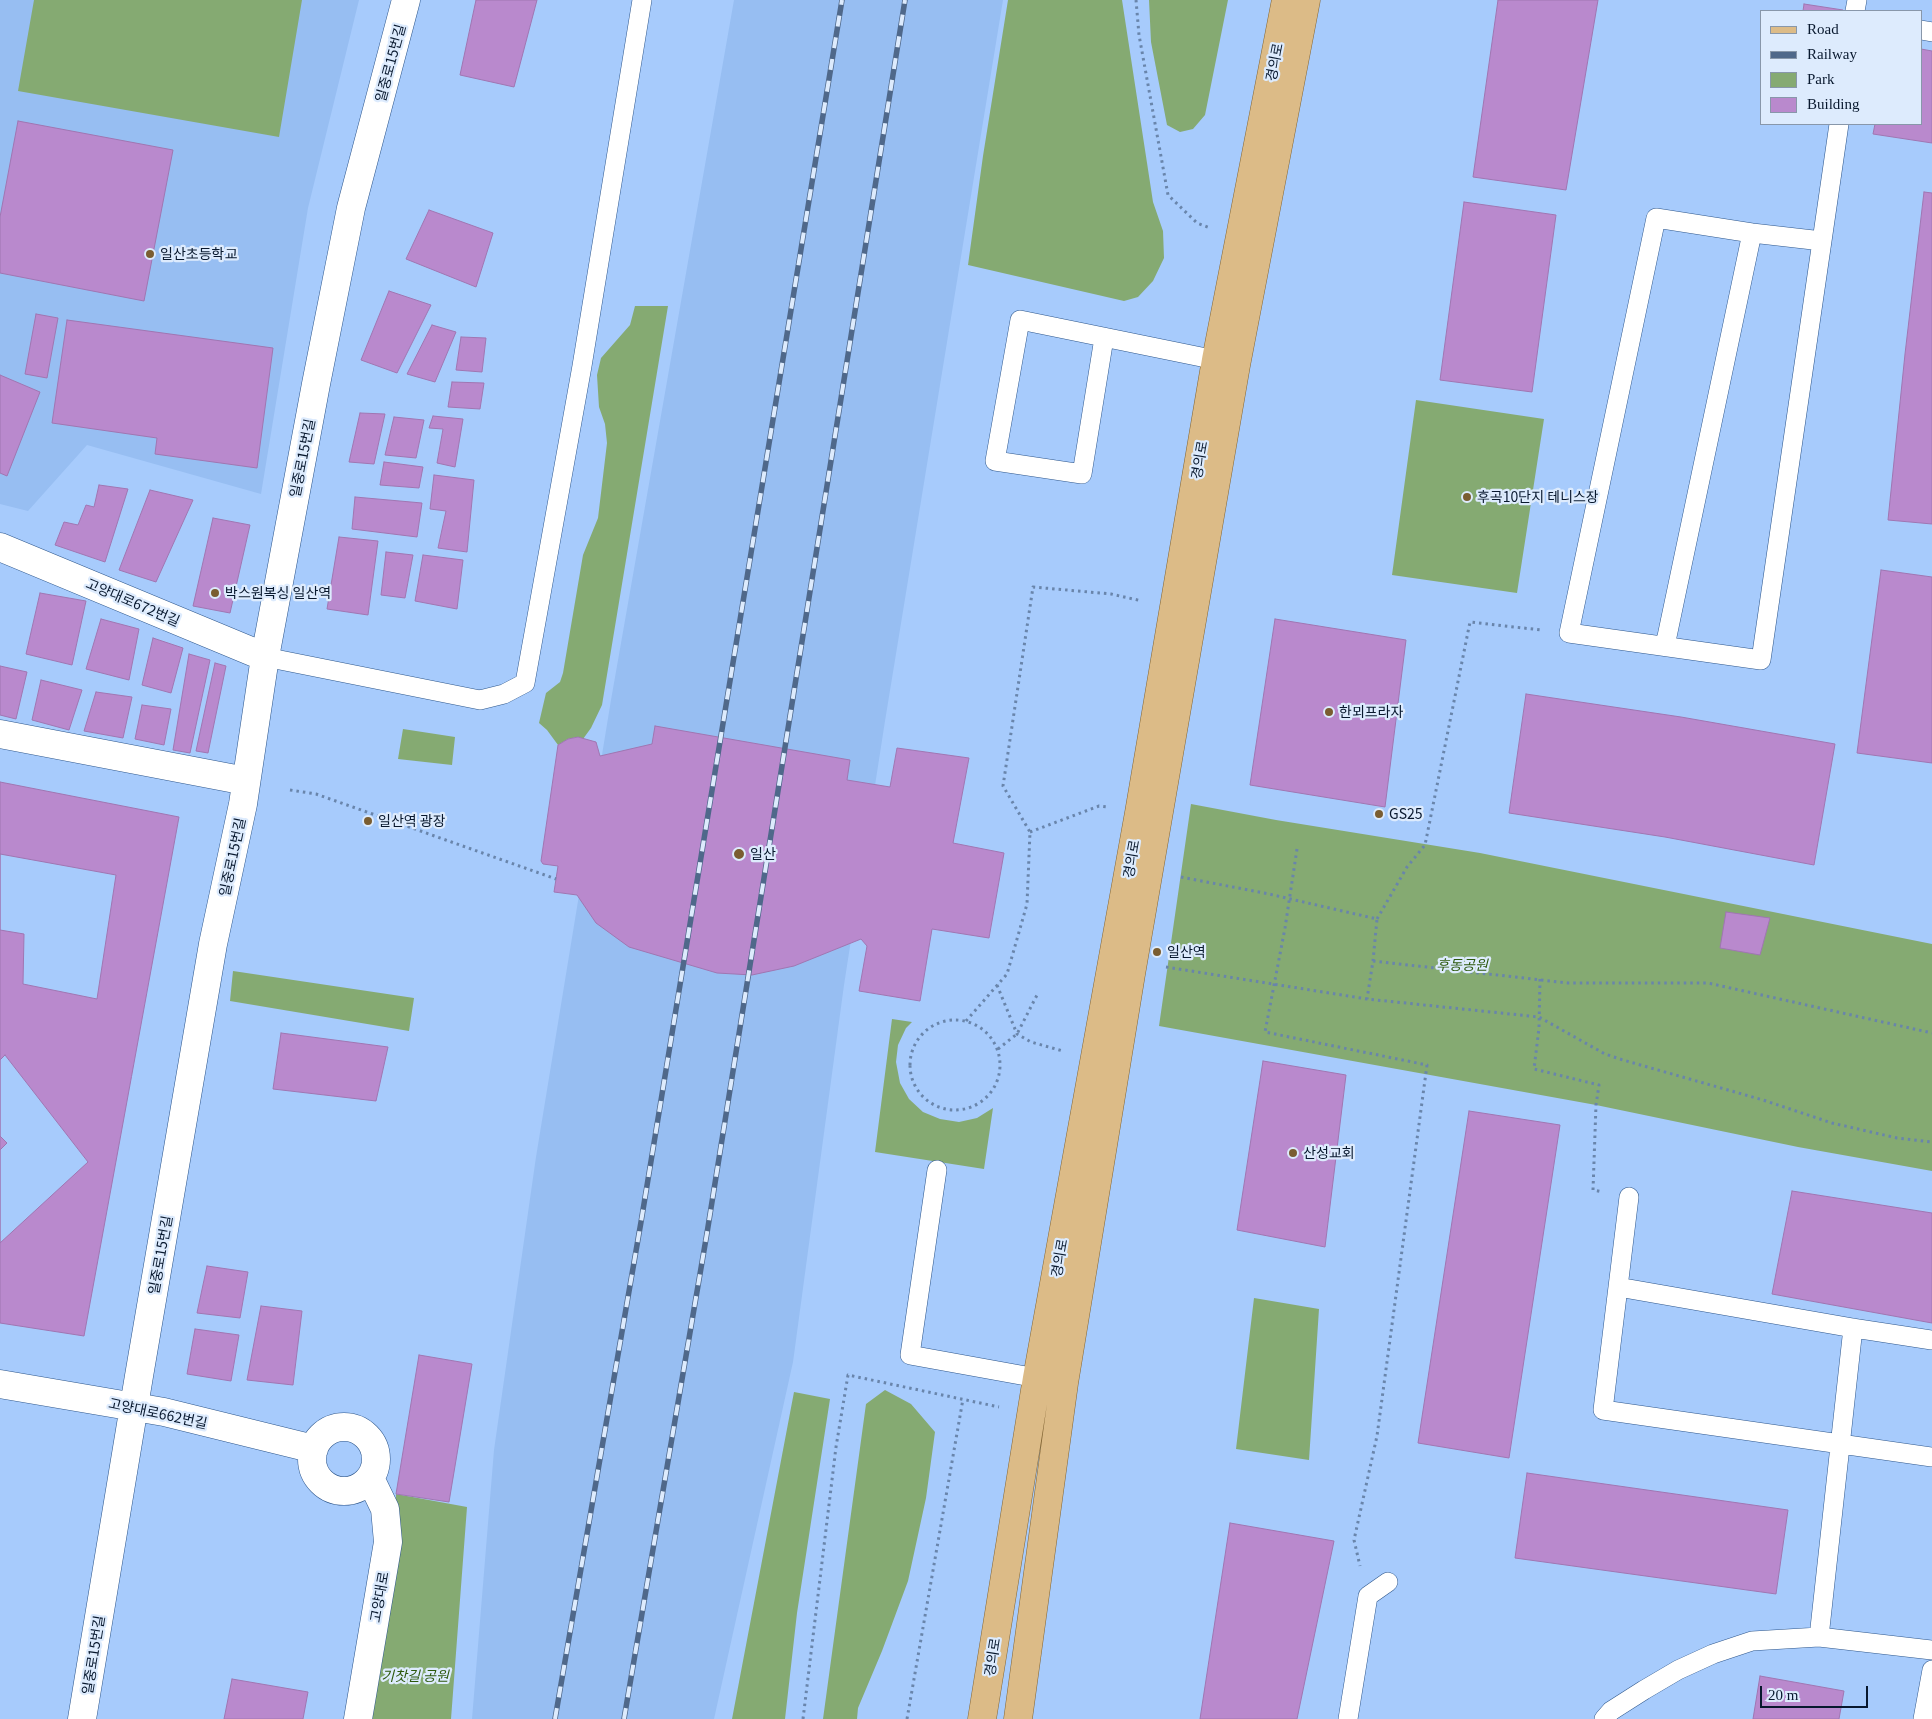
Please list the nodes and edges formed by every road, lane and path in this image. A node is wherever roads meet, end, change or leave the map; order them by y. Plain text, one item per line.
1 (406, 0) edge
2 (642, 0) edge
3 (1136, 0) edge
4 (1286, 0) edge
5 (1306, 0) edge
6 (1839, 125) edge
7 (1213, 229) dead end
8 (1752, 233) junction
9 (1822, 241) junction
10 (1104, 338) junction
11 (1216, 360) junction
12 (0, 547) edge
13 (1143, 602) dead end
14 (1569, 633) junction
15 (1665, 646) junction
16 (265, 657) junction
17 (0, 734) edge
18 (246, 781) junction
19 (290, 790) dead end
20 (1114, 808) dead end
21 (1030, 832) junction
22 (1297, 849) dead end
23 (1173, 876) dead end
24 (556, 879) dead end
25 (1288, 899) junction
26 (1376, 919) junction
27 (1373, 961) junction
28 (1159, 966) dead end
29 (1540, 979) junction
30 (997, 986) junction
31 (1273, 986) junction
32 (1037, 995) dead end
33 (1367, 999) junction
34 (1540, 1017) junction
35 (966, 1021) junction
36 (1932, 1033) edge
37 (1017, 1034) junction
38 (998, 1049) junction
39 (1068, 1052) dead end
40 (1932, 1142) edge
41 (937, 1170) dead end
42 (1629, 1197) joint
43 (1618, 1287) junction
44 (1853, 1328) junction
45 (1932, 1340) edge
46 (1037, 1378) junction
47 (0, 1384) edge
48 (963, 1399) junction
49 (134, 1406) junction
50 (1004, 1408) dead end
51 (1841, 1443) junction
52 (314, 1449) junction
53 (1932, 1457) edge
54 (370, 1478) junction
55 (1388, 1582) dead end
56 (1368, 1596) junction
57 (1819, 1637) junction
58 (1932, 1650) edge
59 (1932, 1670) edge
60 (82, 1719) edge
61 (358, 1719) edge
62 (803, 1719) edge
63 (907, 1719) edge
64 (982, 1719) edge
65 (1018, 1719) edge
66 (1348, 1719) edge
67 (1604, 1719) edge
68 (1922, 1719) edge

1 - 16 street, 일중로15번길
2 - 16 lane
3 - 7 path
4 - 11 main road, 경의로
5 - 65 main road, 경의로
6 - 9 lane
8 - 9 lane
8 - 14 lane
8 - 15 lane
9 - 15 lane
10 - 10 lane
10 - 11 lane
11 - 46 main road, 경의로
12 - 16 street, 고양대로672번길
13 - 21 path
14 - 15 lane
14 - 26 path
16 - 18 street, 일중로15번길
17 - 18 street
18 - 49 street, 일중로15번길
19 - 24 path
20 - 21 path
21 - 30 path
22 - 25 path
23 - 25 path
25 - 26 path
25 - 31 path
26 - 27 path
27 - 29 path
27 - 33 path
28 - 31 path
29 - 34 path
29 - 36 path
30 - 35 path
30 - 37 path
31 - 33 path
31 - 56 path
32 - 37 path
33 - 34 path
34 - 40 path
34 - 42 path
35 - 38 path
35 - 38 path
37 - 38 path
37 - 39 path
41 - 46 lane
42 - 43 lane
43 - 44 lane
43 - 51 lane
44 - 45 lane
44 - 51 lane
46 - 64 main road, 경의로
47 - 49 street, 고양대로662번길
48 - 50 path
48 - 62 path
48 - 63 path
49 - 52 street, 고양대로662번길
49 - 60 street, 일중로15번길
51 - 53 lane
51 - 57 lane
52 - 54 street
52 - 54 street
54 - 61 street, 고양대로
55 - 56 lane
56 - 66 lane
57 - 58 lane
57 - 67 lane
59 - 68 lane

